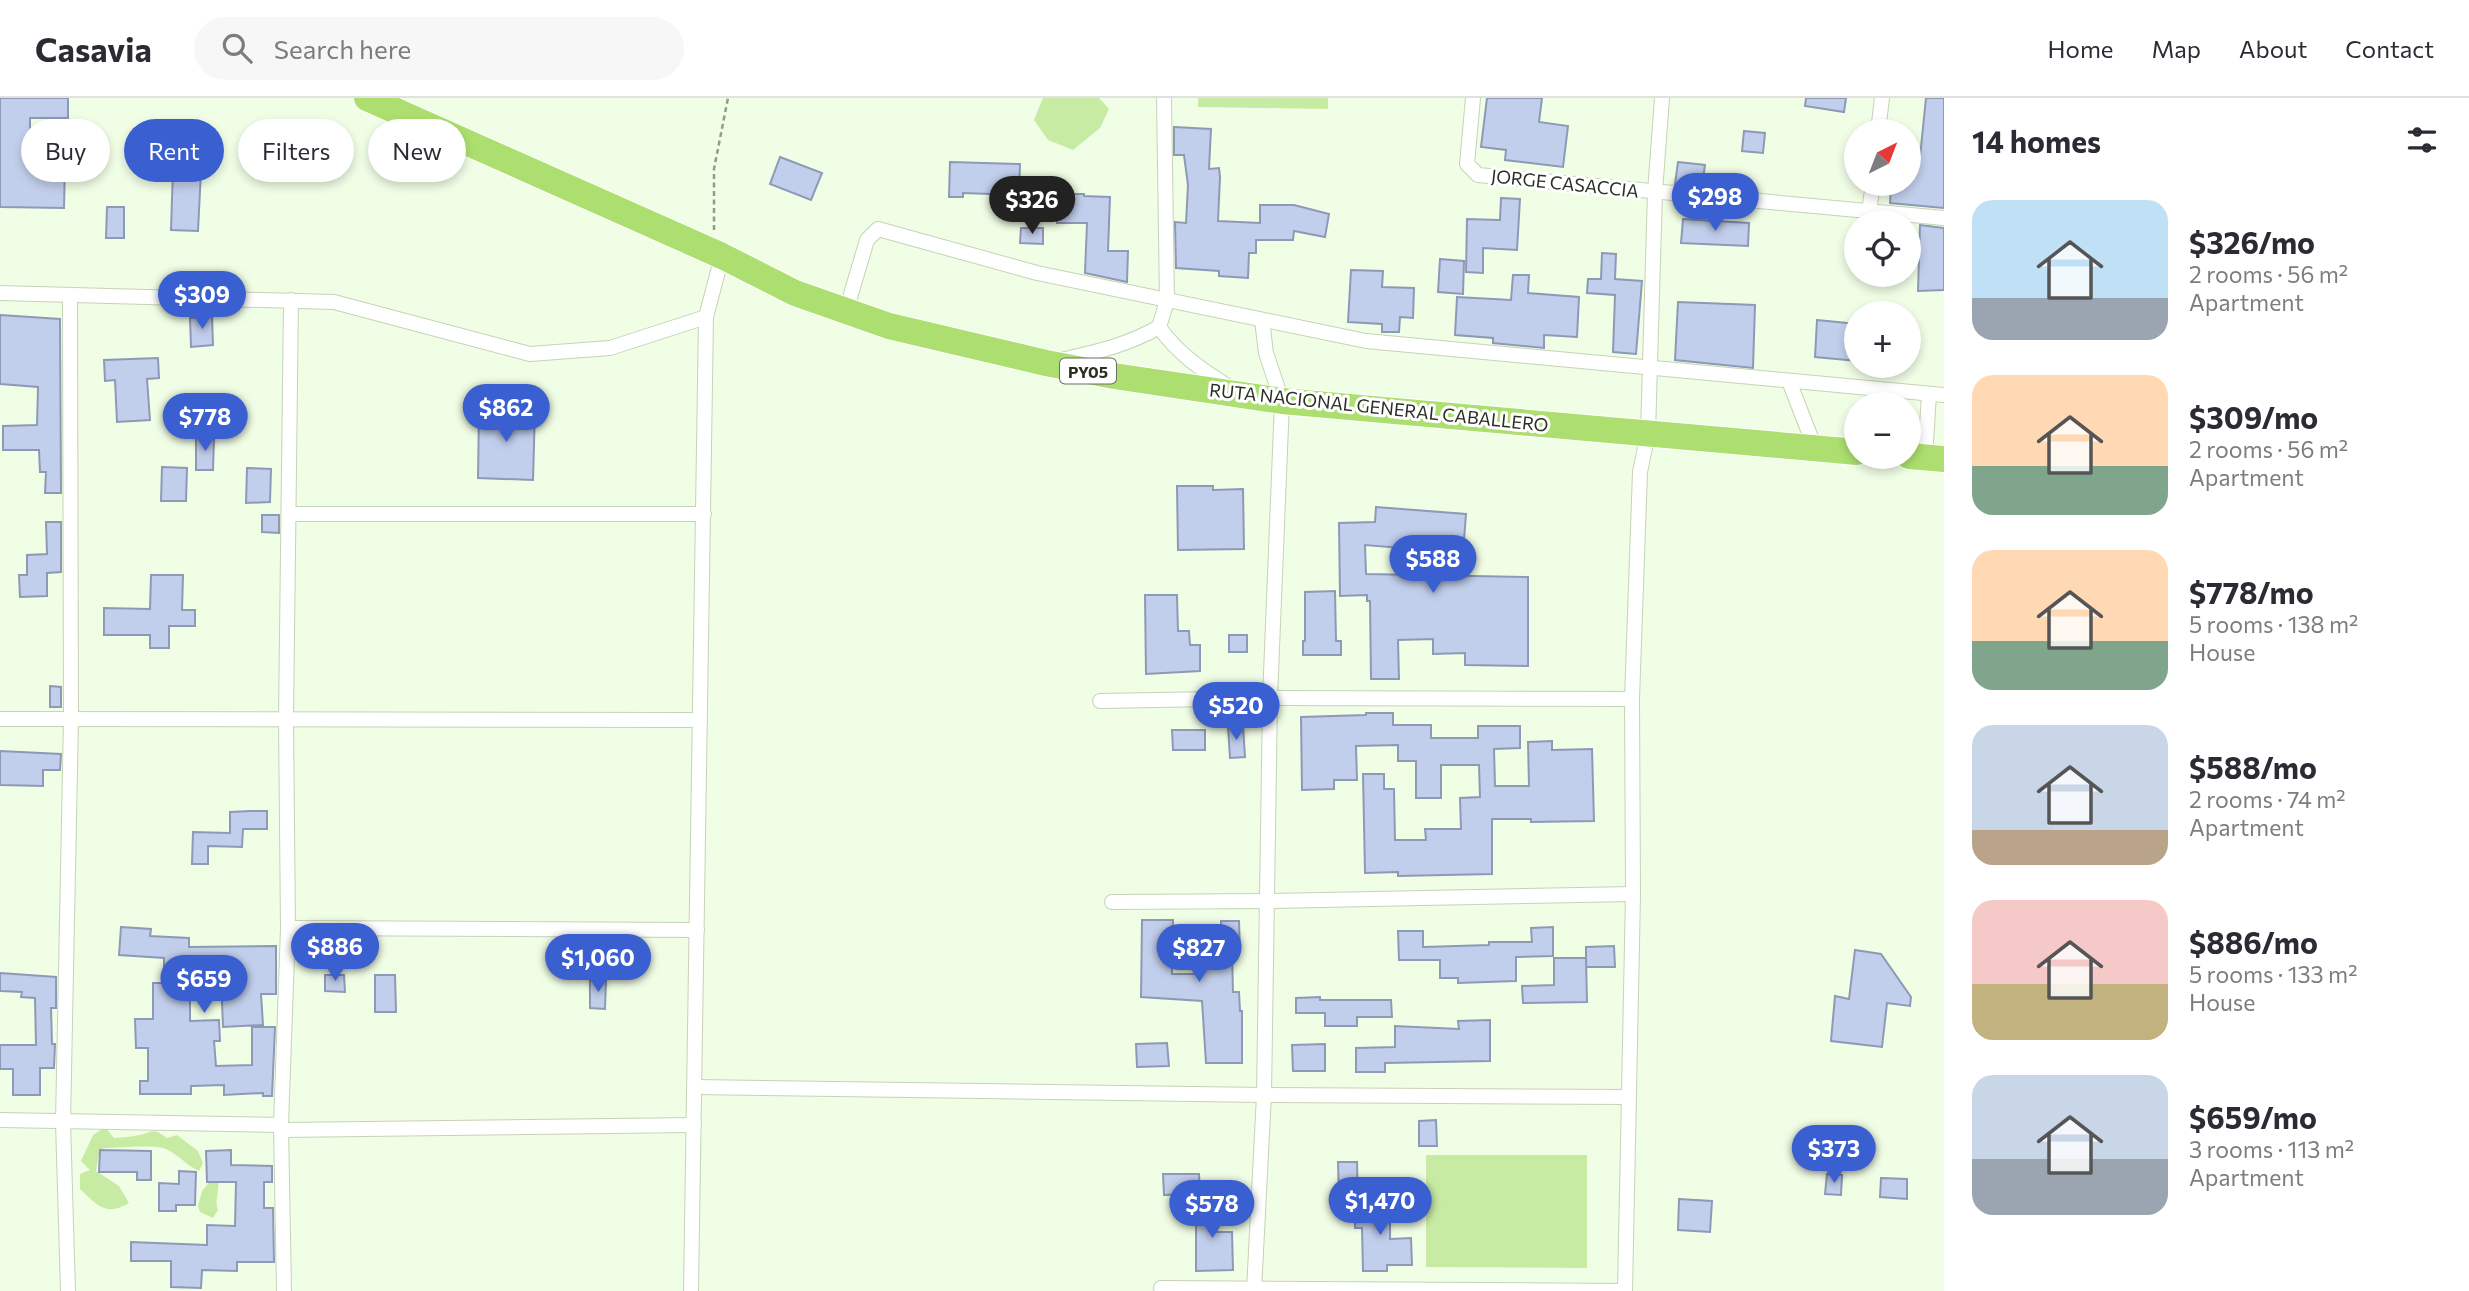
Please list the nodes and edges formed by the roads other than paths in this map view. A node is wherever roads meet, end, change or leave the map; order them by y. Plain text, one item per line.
1 (367, 98) edge
2 (1164, 98) edge
3 (1473, 98) edge
4 (1662, 98) edge
5 (1882, 98) edge
6 (1879, 119) edge
7 (1655, 192) junction
8 (1859, 210) edge
9 (1921, 216) edge
10 (1944, 218) edge
11 (718, 254) junction
12 (0, 293) edge
13 (70, 295) junction
14 (291, 300) junction
15 (1167, 301) junction
16 (846, 311) junction
17 (706, 317) junction
18 (1262, 320) junction
19 (1159, 327) junction
20 (1046, 363) junction
21 (1650, 368) junction
22 (1788, 381) junction
23 (1243, 395) junction
24 (1937, 395) edge
25 (1282, 401) junction
26 (1648, 433) junction
27 (1815, 448) junction
28 (1844, 451) edge
29 (1926, 458) edge
30 (289, 514) junction
31 (704, 514) junction
32 (1270, 698) junction
33 (1632, 699) junction
34 (1100, 701) dead end
35 (0, 719) edge
36 (71, 719) junction
37 (286, 719) junction
38 (700, 720) junction
39 (1633, 894) junction
40 (1267, 901) junction
41 (1112, 902) dead end
42 (288, 928) junction
43 (697, 930) junction
44 (694, 1087) junction
45 (1264, 1095) junction
46 (1629, 1097) junction
47 (0, 1120) edge
48 (63, 1122) junction
49 (694, 1125) junction
50 (281, 1127) junction
51 (1161, 1287) dead end
52 (1254, 1290) edge
53 (68, 1291) edge
54 (284, 1291) edge
55 (691, 1291) edge

1 - 11 highway, RUTA NACIONAL GENERAL CABALLERO / PY05
2 - 15 street
3 - 7 street, JORGE CASACCIA
4 - 7 street
5 - 6 street
7 - 8 street, JORGE CASACCIA
7 - 21 street
9 - 10 street, JORGE CASACCIA
11 - 16 highway, RUTA NACIONAL GENERAL CABALLERO / PY05
11 - 17 street
12 - 13 street
13 - 14 street
13 - 36 street
14 - 17 street
14 - 30 street
15 - 16 street
15 - 18 street
15 - 19 street
16 - 20 highway, RUTA NACIONAL GENERAL CABALLERO / PY05
17 - 31 street
18 - 21 street
18 - 25 street
19 - 20 street
19 - 23 street
20 - 23 highway, RUTA NACIONAL GENERAL CABALLERO / PY05
21 - 22 street
21 - 26 street
22 - 24 street
22 - 27 street
23 - 25 highway, RUTA NACIONAL GENERAL CABALLERO / PY05
24 - 29 street
25 - 26 highway, RUTA NACIONAL GENERAL CABALLERO / PY05
25 - 32 street
26 - 27 highway, RUTA NACIONAL GENERAL CABALLERO / PY05
26 - 33 street
27 - 28 highway, RUTA NACIONAL GENERAL CABALLERO / PY05
30 - 31 street
30 - 37 street
31 - 38 street
32 - 33 street
32 - 34 street
32 - 40 street
33 - 39 street
35 - 36 street
36 - 37 street
36 - 48 street
37 - 38 street
37 - 42 street
38 - 43 street
39 - 40 street
39 - 46 street
40 - 41 street
40 - 45 street
42 - 43 street
42 - 50 street
43 - 44 street
44 - 45 street
44 - 49 street
45 - 46 street
45 - 52 street
46 - 52 street
47 - 48 street
48 - 50 street
48 - 53 street
49 - 50 street
49 - 55 street
50 - 54 street
51 - 52 street

